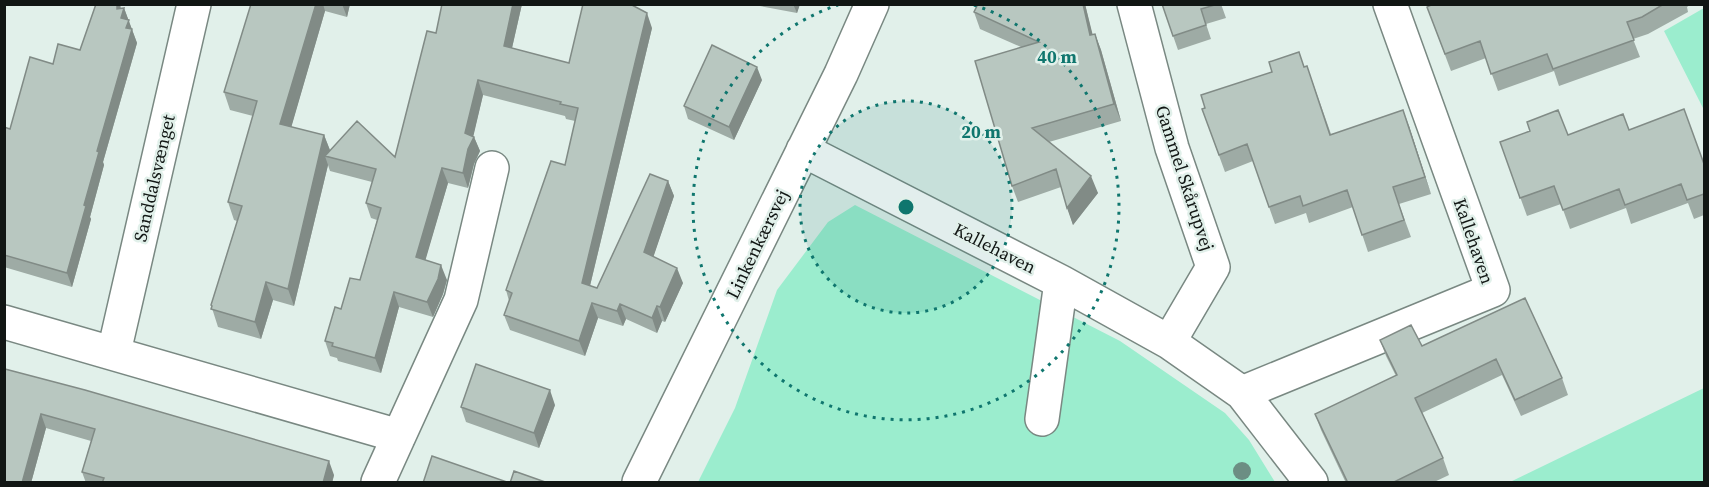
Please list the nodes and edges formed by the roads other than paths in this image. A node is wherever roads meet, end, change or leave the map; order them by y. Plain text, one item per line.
1 (194, 4) edge
2 (872, 4) edge
3 (1134, 4) edge
4 (1390, 4) edge
5 (803, 150) junction
6 (492, 168) dead end
7 (1061, 282) junction
8 (4, 322) edge
9 (1169, 342) junction
10 (114, 352) junction
11 (1242, 393) junction
12 (1042, 419) dead end
13 (399, 436) junction
14 (378, 483) edge
15 (639, 483) edge
16 (1311, 483) edge

1 - 10 street, Sanddalsvænget
2 - 5 street, Linkenkærsvej
3 - 9 street, Gammel Skårupvej
4 - 11 street, Kallehaven
5 - 7 street, Kallehaven
5 - 15 street, Linkenkærsvej
6 - 13 street
7 - 9 street, Kallehaven
7 - 12 street
8 - 10 street
9 - 11 street, Kallehaven
10 - 13 street
11 - 16 street, Kallehaven
13 - 14 street

